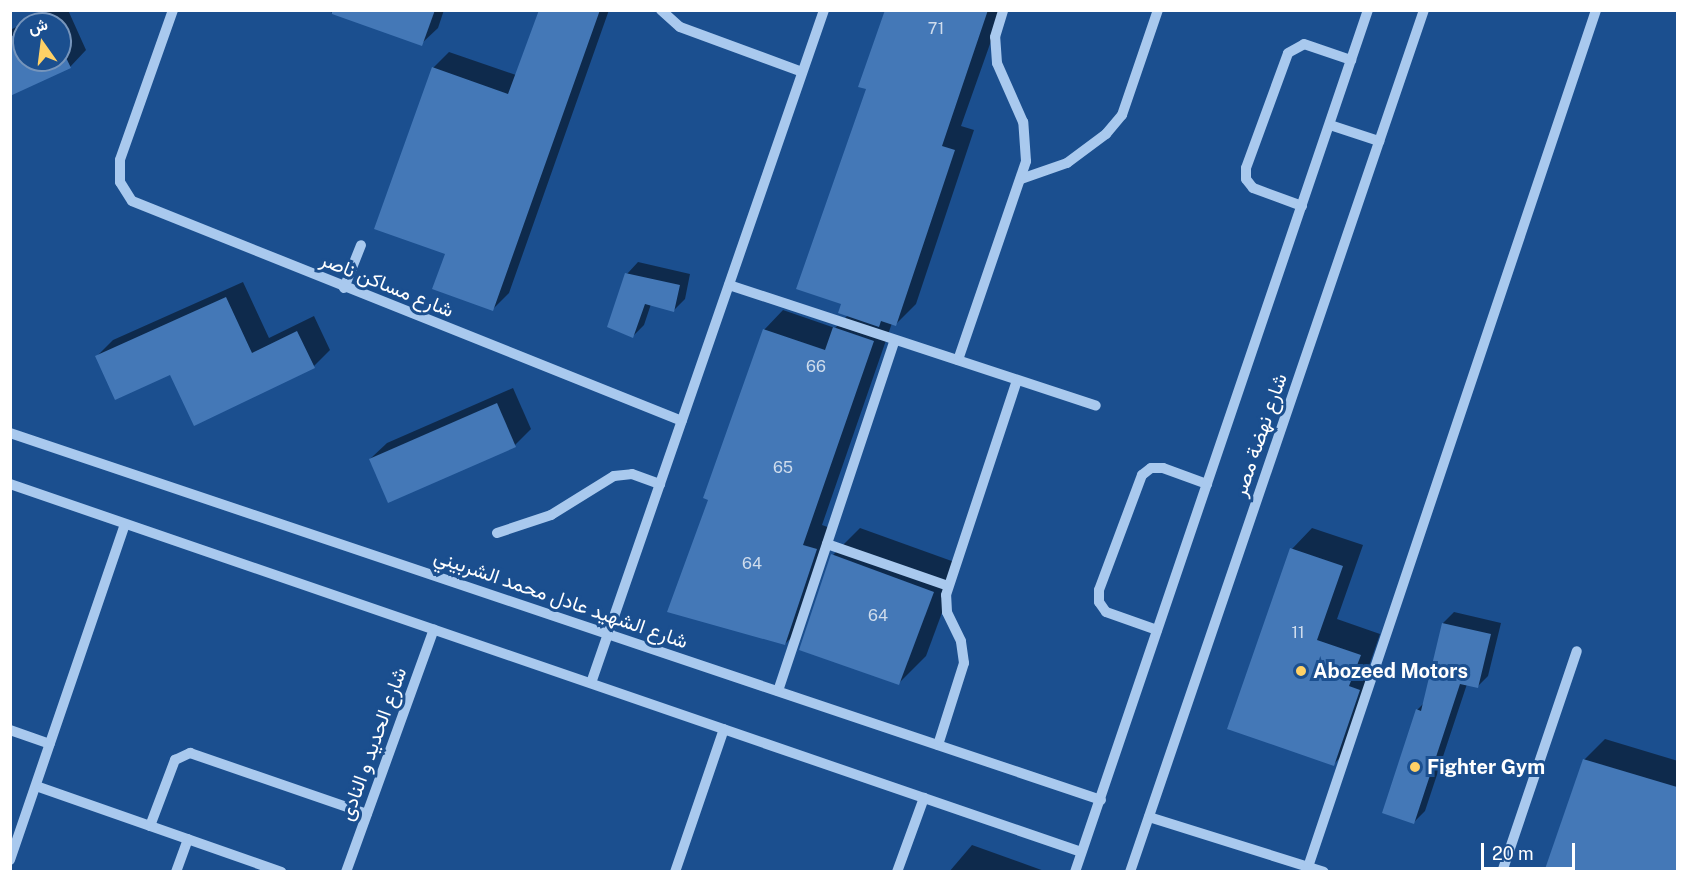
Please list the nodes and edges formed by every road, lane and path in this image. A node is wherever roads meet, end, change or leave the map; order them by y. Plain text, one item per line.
1 (173, 10) edge
2 (660, 10) edge
3 (824, 10) edge
4 (1003, 10) edge
5 (1158, 10) edge
6 (1368, 10) edge
7 (1424, 10) edge
8 (1596, 10) edge
9 (1351, 60) junction
10 (802, 72) junction
11 (1330, 125) junction
12 (1380, 141) junction
13 (1022, 179) junction
14 (1302, 206) junction
15 (361, 244) dead end
16 (729, 285) junction
17 (344, 288) junction
18 (895, 340) junction
19 (958, 360) junction
20 (1017, 380) junction
21 (1096, 406) dead end
22 (682, 421) junction
23 (10, 433) edge
24 (10, 484) edge
25 (660, 484) junction
26 (1207, 484) junction
27 (125, 524) junction
28 (497, 532) dead end
29 (827, 544) junction
30 (948, 586) junction
31 (434, 629) junction
32 (1157, 630) junction
33 (608, 634) junction
34 (1577, 651) dead end
35 (591, 683) junction
36 (778, 691) junction
37 (724, 729) junction
38 (10, 730) edge
39 (50, 744) junction
40 (938, 745) junction
41 (36, 786) junction
42 (924, 798) junction
43 (1101, 800) junction
44 (367, 814) junction
45 (1149, 817) junction
46 (150, 826) junction
47 (188, 839) junction
48 (1082, 852) junction
49 (10, 860) edge
50 (1308, 867) junction
51 (176, 872) edge
52 (281, 872) edge
53 (346, 872) edge
54 (675, 872) edge
55 (897, 872) edge
56 (1075, 872) edge
57 (1130, 872) edge
58 (1324, 872) edge
59 (1502, 872) edge

1 - 17 street, شارع مساكن ناصر
2 - 10 street
3 - 10 street
4 - 13 street
5 - 13 street
6 - 9 street, شارع نهضة مصر
7 - 12 street, شارع نهضة مصر
8 - 50 street
9 - 11 street, شارع نهضة مصر
9 - 14 street
10 - 16 street
11 - 12 street
11 - 14 street, شارع نهضة مصر
12 - 45 street, شارع نهضة مصر
13 - 19 street
14 - 26 street, شارع نهضة مصر
15 - 17 street
16 - 18 street
16 - 22 street
17 - 22 street, شارع مساكن ناصر
18 - 19 street
18 - 29 street
19 - 20 street
20 - 21 street
20 - 30 street
22 - 25 street
23 - 33 street, شارع الشهيد عادل محمد الشربيني
24 - 27 street
25 - 28 street
25 - 33 street
26 - 32 street, شارع نهضة مصر
26 - 32 street
27 - 31 street
27 - 39 street
29 - 30 street
29 - 36 street
30 - 40 street
31 - 35 street
31 - 44 street, شارع الحديد و النادى
32 - 43 street, شارع نهضة مصر
33 - 35 street
33 - 36 street, شارع الشهيد عادل محمد الشربيني
34 - 59 street
35 - 37 street
36 - 40 street, شارع الشهيد عادل محمد الشربيني
37 - 42 street
37 - 54 street
38 - 39 street
39 - 41 street
40 - 43 street, شارع الشهيد عادل محمد الشربيني
41 - 46 street
41 - 49 street
42 - 48 street
42 - 55 street
43 - 48 street, شارع نهضة مصر
44 - 46 street
44 - 53 street, شارع الحديد و النادى
45 - 50 street
45 - 57 street, شارع نهضة مصر
46 - 47 street
47 - 51 street
47 - 52 street
48 - 56 street, شارع نهضة مصر
50 - 58 street

